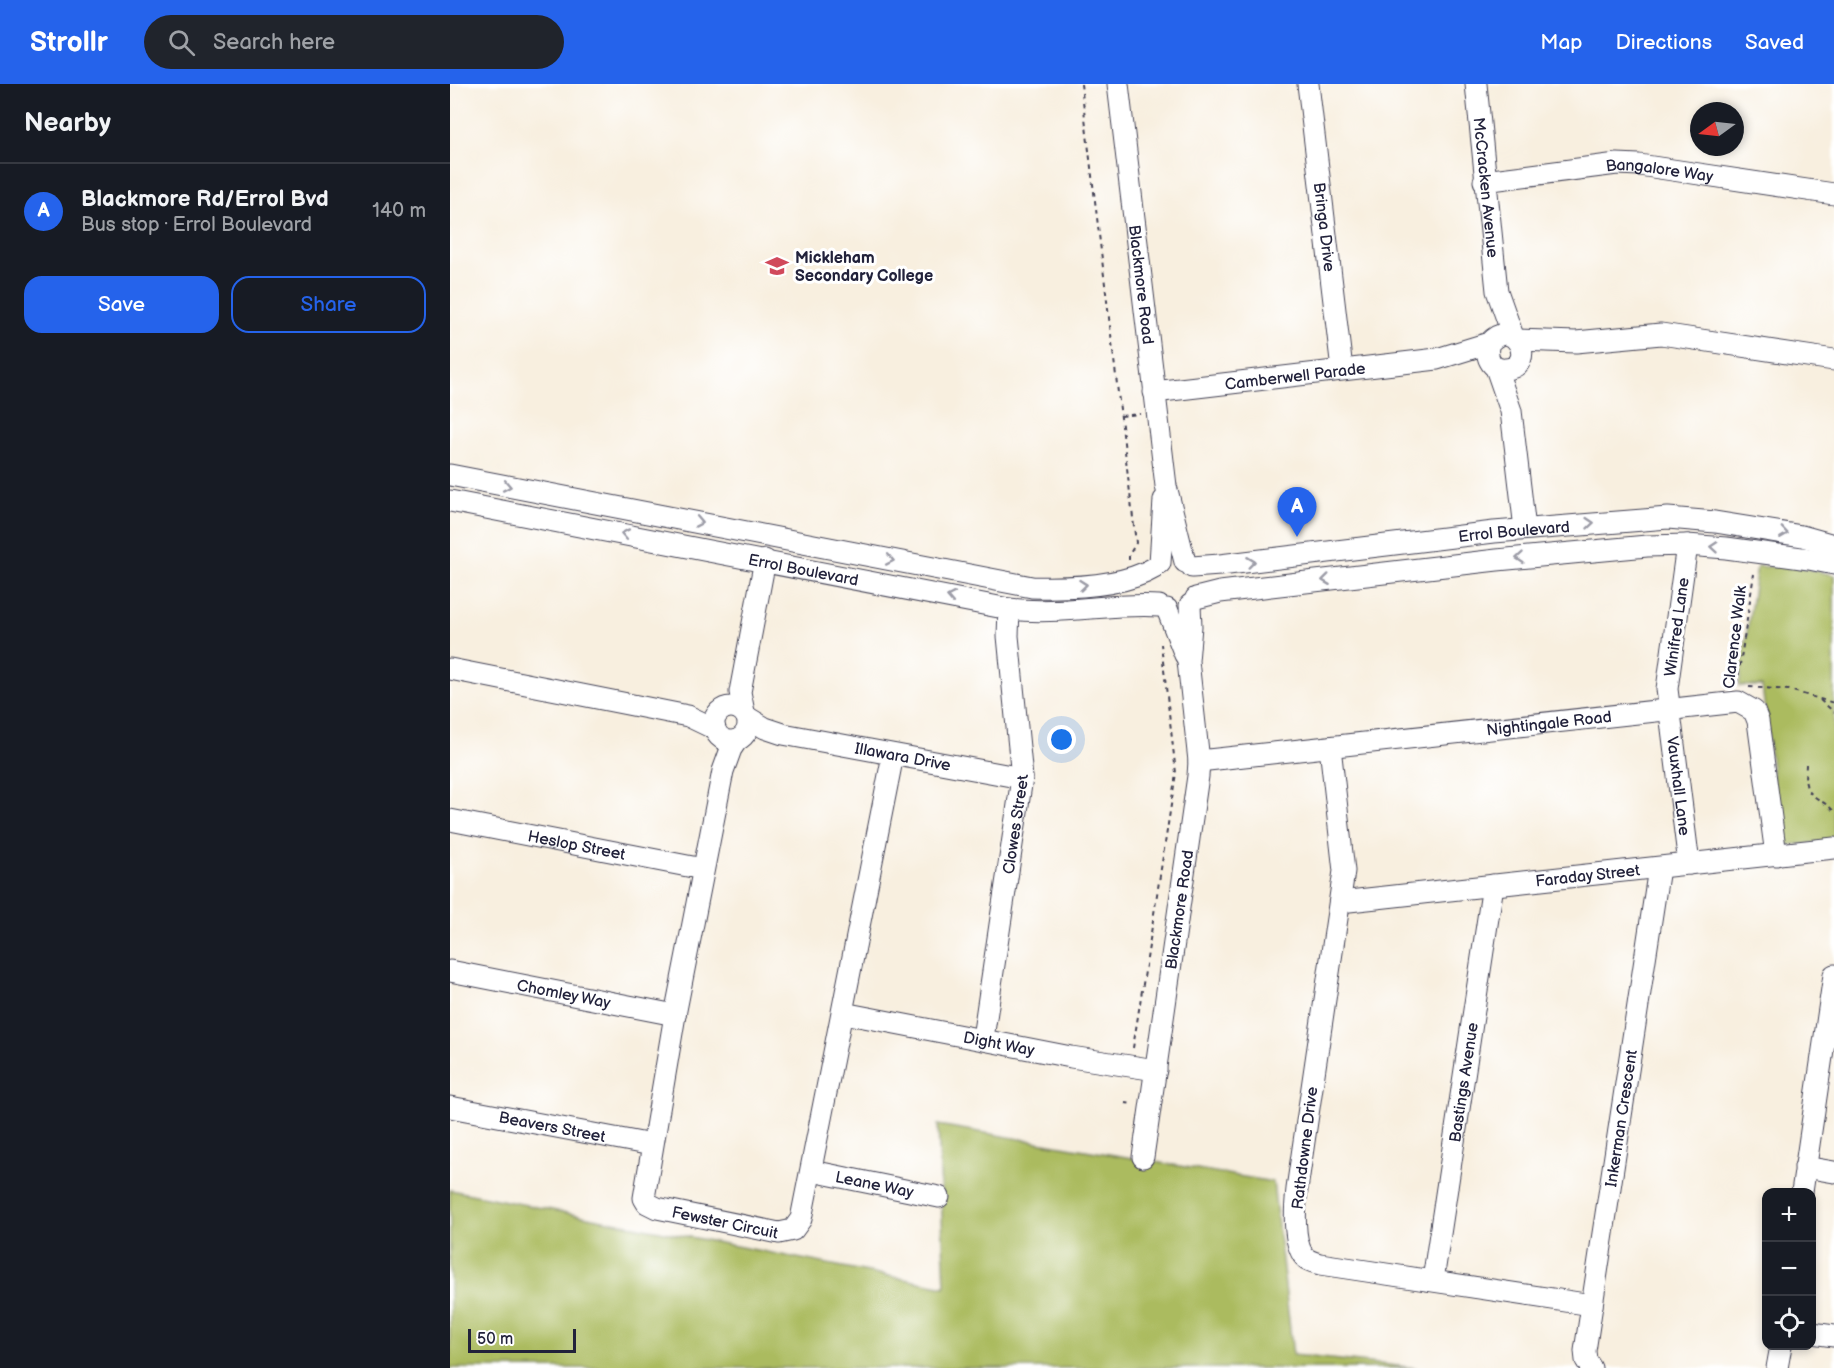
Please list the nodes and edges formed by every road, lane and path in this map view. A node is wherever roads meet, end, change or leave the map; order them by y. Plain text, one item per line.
1 (1118, 84) edge
2 (1308, 84) edge
3 (1476, 84) edge
4 (1484, 181) junction
5 (1834, 194) edge
6 (1505, 352) junction
7 (1834, 360) edge
8 (1342, 369) junction
9 (1154, 392) junction
10 (450, 475) edge
11 (1166, 486) junction
12 (450, 501) edge
13 (1525, 530) junction
14 (1687, 545) junction
15 (1834, 545) edge
16 (765, 560) junction
17 (1189, 564) junction
18 (1834, 564) edge
19 (1157, 566) junction
20 (1754, 574) dead end
21 (1193, 601) junction
22 (1163, 608) junction
23 (1009, 609) junction
24 (1188, 661) junction
25 (450, 669) edge
26 (1738, 695) junction
27 (1817, 698) junction
28 (1834, 704) edge
29 (1669, 709) junction
30 (1834, 712) edge
31 (730, 724) junction
32 (1330, 747) junction
33 (893, 755) junction
34 (1199, 761) junction
35 (1806, 764) dead end
36 (1022, 778) junction
37 (1834, 812) edge
38 (450, 820) edge
39 (1834, 848) edge
40 (1776, 855) junction
41 (1689, 864) junction
42 (1659, 868) junction
43 (703, 869) junction
44 (1493, 885) junction
45 (1340, 902) junction
46 (450, 971) edge
47 (1834, 975) edge
48 (843, 1013) junction
49 (675, 1015) junction
50 (1831, 1021) edge
51 (982, 1038) junction
52 (1156, 1070) junction
53 (450, 1107) edge
54 (652, 1145) junction
55 (1143, 1157) dead end
56 (1805, 1167) junction
57 (812, 1172) junction
58 (1834, 1172) edge
59 (1802, 1188) edge
60 (939, 1197) dead end
61 (1433, 1280) junction
62 (1592, 1305) junction
63 (1816, 1334) edge
64 (1834, 1336) edge
65 (1780, 1350) edge
66 (1591, 1368) edge
67 (1777, 1368) edge

1 - 9 street, Blackmore Road
2 - 8 street, Bringa Drive
3 - 4 street, McCracken Avenue
4 - 5 street, Bangalore Way
4 - 6 street, McCracken Avenue
6 - 7 street, Camberwell Parade
6 - 8 street, Camberwell Parade
6 - 13 street, McCracken Avenue
8 - 9 street, Camberwell Parade
9 - 11 street, Blackmore Road
10 -> 19 street, Errol Boulevard
11 - 17 street, Blackmore Road
11 - 19 street, Blackmore Road
16 -> 12 street, Errol Boulevard
13 -> 15 street, Errol Boulevard
17 -> 13 street, Errol Boulevard
18 -> 14 street, Errol Boulevard
14 -> 21 street, Errol Boulevard
14 - 29 street, Winifred Lane
23 -> 16 street, Errol Boulevard
16 - 31 street
17 - 19 street
17 - 21 street
19 - 22 street
20 - 26 path, Clarence Walk
21 - 22 street
21 - 24 street, Blackmore Road
22 - 23 street, Errol Boulevard
22 - 24 street, Blackmore Road
23 - 36 street, Clowes Street
24 - 34 street, Blackmore Road
25 - 31 street
26 - 27 path
26 - 29 street, Nightingale Road
26 - 40 street
27 - 28 path
27 - 30 path
29 - 32 street, Nightingale Road
29 - 41 street, Vauxhall Lane
31 - 33 street, Illawara Drive
31 - 43 street, Fewster Circuit
32 - 34 street, Nightingale Road
32 - 45 street, Rathdowne Drive
33 - 36 street, Illawara Drive
33 - 48 street, Fewster Circuit
34 - 52 street, Blackmore Road
35 - 37 path
36 - 51 street, Clowes Street
38 - 43 street, Heslop Street
39 - 40 street, Faraday Street
40 - 41 street, Faraday Street
41 - 42 street, Faraday Street
42 - 44 street, Faraday Street
42 - 62 street, Inkerman Crescent
43 - 49 street, Fewster Circuit
44 - 45 street, Faraday Street
44 - 61 street, Bastings Avenue
45 - 61 street, Rathdowne Drive
46 - 49 street, Chomley Way
47 - 50 street
48 - 51 street, Dight Way
48 - 57 street, Fewster Circuit
49 - 54 street, Fewster Circuit
50 - 56 street
51 - 52 street, Dight Way
52 - 55 street, Blackmore Road
53 - 54 street, Beavers Street
54 - 57 street, Fewster Circuit
56 - 58 street
56 - 59 street
57 - 60 street, Leane Way
61 - 62 street, Rathdowne Drive
62 - 66 street, Inkerman Crescent
63 - 64 street
65 - 67 street

